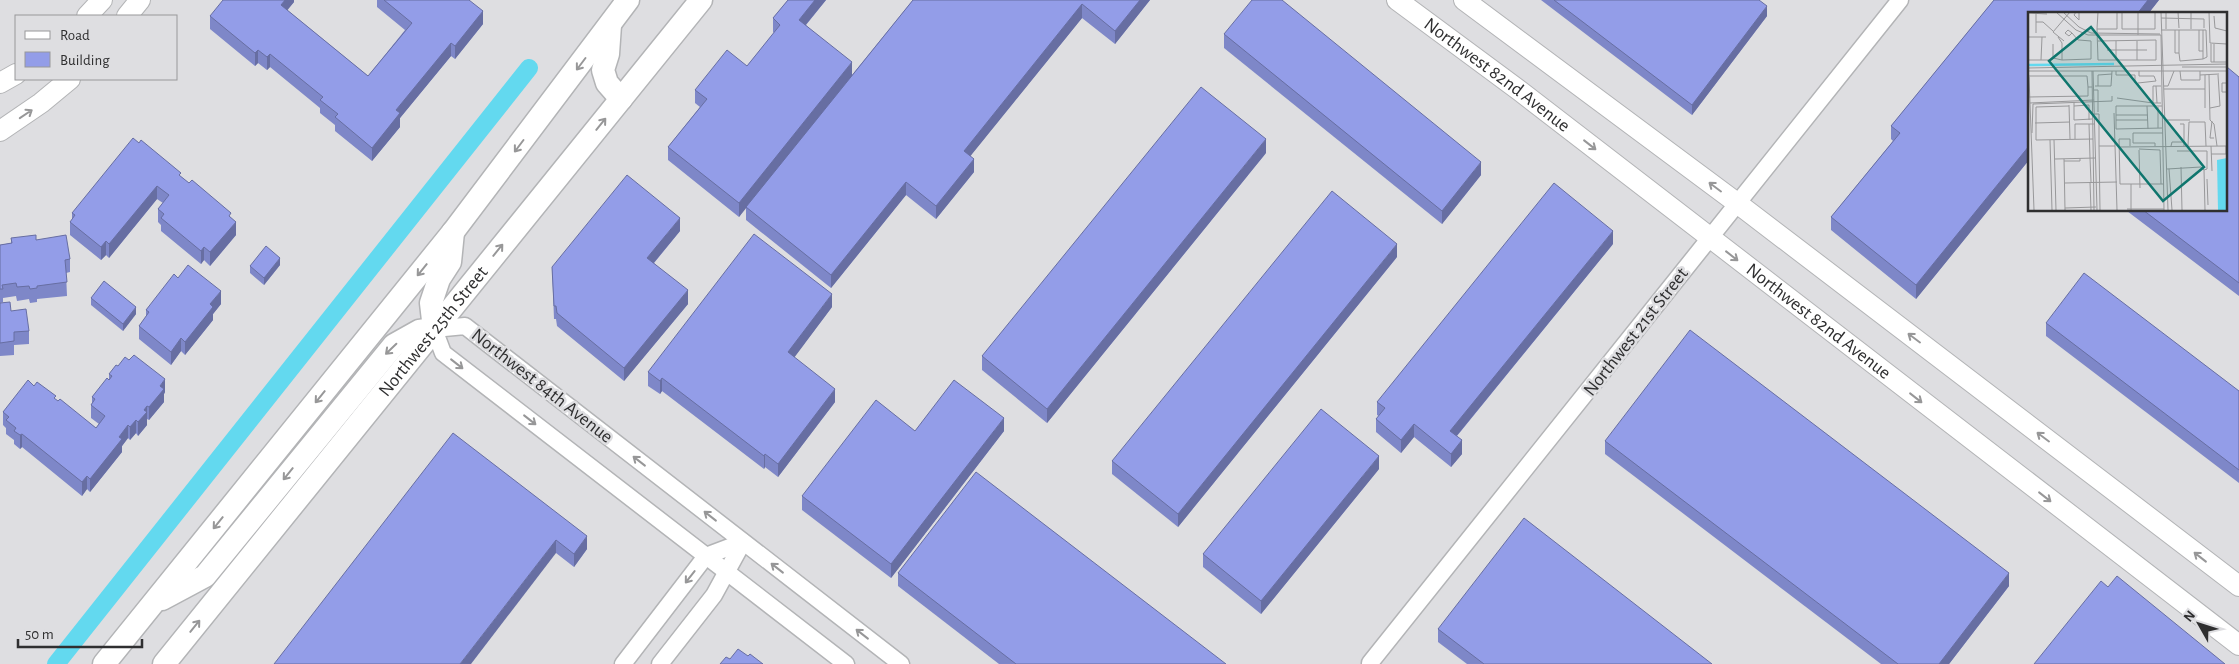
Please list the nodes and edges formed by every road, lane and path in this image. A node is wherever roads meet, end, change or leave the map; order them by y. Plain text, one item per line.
1 (102, 0) edge
2 (140, 0) edge
3 (628, 0) edge
4 (701, 0) edge
5 (1397, 0) edge
6 (1464, 0) edge
7 (1900, 0) edge
8 (88, 15) edge
9 (128, 15) edge
10 (610, 25) junction
11 (15, 75) edge
12 (69, 80) edge
13 (0, 83) edge
14 (621, 99) junction
15 (0, 131) edge
16 (1737, 203) junction
17 (453, 232) junction
18 (1710, 238) junction
19 (434, 329) junction
20 (743, 542) junction
21 (706, 556) junction
22 (726, 572) junction
23 (2239, 586) edge
24 (152, 604) junction
25 (2239, 645) edge
26 (1370, 663) edge
27 (104, 664) edge
28 (164, 664) edge
29 (623, 664) edge
30 (660, 664) edge
31 (846, 664) edge
32 (901, 664) edge

1 - 8 street
2 - 9 street
3 - 10 main road
4 - 14 main road, Northwest 25th Street
5 -> 18 street, Northwest 82nd Avenue
16 -> 6 street, Northwest 82nd Avenue
7 - 16 street, Northwest 21st Street
10 - 14 main road
10 -> 17 main road
11 - 13 street
15 -> 12 street
19 -> 14 main road, Northwest 25th Street
16 - 18 street, Northwest 21st Street
23 -> 16 street, Northwest 82nd Avenue
17 - 19 main road
17 -> 24 main road
18 -> 25 street, Northwest 82nd Avenue
18 - 26 street, Northwest 21st Street
20 -> 19 street, Northwest 84th Avenue
19 -> 21 street, Northwest 84th Avenue
19 -> 24 main road
28 -> 19 main road, Northwest 25th Street
20 - 21 street
20 - 22 street
32 -> 20 street, Northwest 84th Avenue
21 - 22 street, Northwest 84th Avenue
21 -> 29 street
22 - 30 street
22 - 31 street, Northwest 84th Avenue
24 - 27 main road

